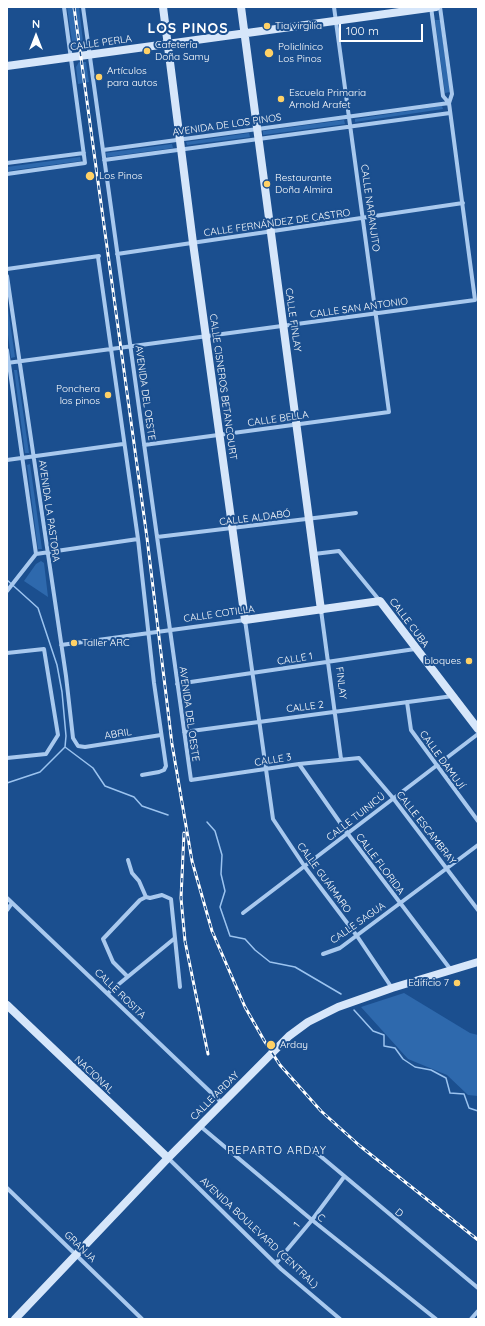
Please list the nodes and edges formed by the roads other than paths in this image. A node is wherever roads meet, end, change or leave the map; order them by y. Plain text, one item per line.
1 (64, 7) edge
2 (83, 7) edge
3 (163, 7) edge
4 (241, 7) edge
5 (334, 7) edge
6 (433, 7) edge
7 (440, 7) edge
8 (336, 22) junction
9 (244, 34) junction
10 (168, 44) junction
11 (90, 55) junction
12 (71, 57) junction
13 (7, 66) edge
14 (449, 103) junction
15 (450, 113) junction
16 (349, 117) junction
17 (351, 126) junction
18 (257, 129) junction
19 (258, 139) junction
20 (180, 140) junction
21 (103, 150) junction
22 (180, 150) junction
23 (84, 153) junction
24 (104, 160) junction
25 (7, 163) edge
26 (7, 174) edge
27 (462, 204) junction
28 (364, 218) junction
29 (271, 232) junction
30 (193, 243) junction
31 (117, 254) junction
32 (7, 269) edge
33 (7, 276) edge
34 (377, 313) junction
35 (283, 326) junction
36 (206, 337) junction
37 (130, 347) junction
38 (7, 350) edge
39 (110, 350) junction
40 (19, 362) junction
41 (8, 363) edge
42 (389, 412) joint
43 (296, 424) junction
44 (219, 435) junction
45 (123, 444) junction
46 (144, 445) junction
47 (33, 457) junction
48 (22, 458) junction
49 (7, 460) edge
50 (356, 513) dead end
51 (308, 520) junction
52 (233, 529) junction
53 (157, 537) junction
54 (138, 539) junction
55 (47, 553) junction
56 (36, 554) junction
57 (314, 554) junction
58 (7, 591) edge
59 (380, 601) junction
60 (321, 610) junction
61 (245, 620) junction
62 (170, 631) junction
63 (149, 634) junction
64 (61, 645) junction
65 (415, 649) junction
66 (7, 653) edge
67 (328, 662) junction
68 (253, 673) junction
69 (177, 684) junction
70 (453, 696) junction
71 (407, 702) junction
72 (334, 711) junction
73 (259, 721) junction
74 (478, 729) edge
75 (184, 732) junction
76 (478, 734) edge
77 (161, 735) junction
78 (78, 746) joint
79 (7, 758) edge
80 (359, 758) joint
81 (341, 759) junction
82 (299, 764) junction
83 (436, 766) junction
84 (266, 769) junction
85 (142, 775) dead end
86 (190, 780) joint
87 (393, 798) junction
88 (478, 821) edge
89 (348, 834) junction
90 (478, 845) edge
91 (128, 860) dead end
92 (305, 867) junction
93 (447, 868) junction
94 (146, 897) junction
95 (7, 898) edge
96 (12, 903) junction
97 (400, 904) junction
98 (7, 910) edge
99 (478, 910) edge
100 (243, 913) dead end
101 (357, 936) junction
102 (175, 938) junction
103 (323, 954) dead end
104 (478, 962) edge
105 (451, 970) junction
106 (127, 976) junction
107 (180, 987) dead end
108 (392, 988) junction
109 (108, 993) junction
110 (7, 1005) edge
111 (222, 1102) junction
112 (200, 1125) junction
113 (312, 1149) dead end
114 (168, 1158) junction
115 (344, 1177) junction
116 (7, 1188) edge
117 (312, 1220) junction
118 (76, 1254) junction
119 (276, 1263) junction
120 (478, 1288) edge
121 (478, 1311) edge
122 (15, 1319) edge
123 (142, 1319) edge
124 (340, 1319) edge
125 (436, 1319) edge
126 (471, 1319) edge

1 - 12 street
2 - 11 street, AVENIDA DEL OESTE
3 - 10 street, CALLE CISNEROS BETANCOURT
4 - 9 street
5 - 8 street, CALLE NARANJITO
6 - 8 street, CALLE PERLA
6 - 14 street
7 - 14 street
8 - 9 street, CALLE PERLA
8 - 16 street, CALLE NARANJITO
9 - 10 street, CALLE PERLA
9 - 18 street, CALLE FINLAY
10 - 11 street, CALLE PERLA
10 - 20 street, CALLE CISNEROS BETANCOURT
11 - 12 street, CALLE PERLA
11 - 21 street, AVENIDA DEL OESTE
12 - 13 street, CALLE PERLA
12 - 23 street
14 - 15 street
14 - 16 street, AVENIDA DE LOS PINOS
15 - 17 street, AVENIDA DE LOS PINOS
15 - 27 street
16 - 17 street, CALLE NARANJITO
16 - 18 street, AVENIDA DE LOS PINOS
17 - 19 street, AVENIDA DE LOS PINOS
17 - 28 street, CALLE NARANJITO
18 - 19 street, CALLE FINLAY
18 - 20 street, AVENIDA DE LOS PINOS
19 - 22 street, AVENIDA DE LOS PINOS
19 - 29 street, CALLE FINLAY
20 - 21 street, AVENIDA DE LOS PINOS
20 - 22 street, CALLE CISNEROS BETANCOURT
21 - 24 street, AVENIDA DEL OESTE
22 - 24 street, AVENIDA DE LOS PINOS
22 - 30 street, CALLE CISNEROS BETANCOURT
23 - 25 street
23 - 26 street
24 - 31 street, AVENIDA DEL OESTE
27 - 28 street, CALLE FERNÁNDEZ DE CASTRO
27 - 34 street, CALLE SAN ANTONIO
28 - 29 street, CALLE FERNÁNDEZ DE CASTRO
28 - 34 street, CALLE NARANJITO
29 - 30 street, CALLE FERNÁNDEZ DE CASTRO
29 - 35 street, CALLE FINLAY
30 - 31 street, CALLE FERNÁNDEZ DE CASTRO
30 - 36 street, CALLE CISNEROS BETANCOURT
31 - 37 street, AVENIDA DEL OESTE
32 - 39 street
33 - 40 street, AVENIDA LA PASTORA
34 - 35 street, CALLE SAN ANTONIO
34 - 42 street, CALLE NARANJITO
35 - 36 street, CALLE SAN ANTONIO
35 - 43 street, CALLE FINLAY
36 - 37 street, CALLE SAN ANTONIO
36 - 44 street, CALLE CISNEROS BETANCOURT
37 - 39 street, CALLE SAN ANTONIO
37 - 46 street, AVENIDA DEL OESTE
38 - 41 street, AVENIDA LA PASTORA
39 - 40 street, CALLE SAN ANTONIO
39 - 45 street
40 - 41 street, CALLE SAN ANTONIO
40 - 47 street, AVENIDA LA PASTORA
41 - 48 street, AVENIDA LA PASTORA
42 - 43 street, CALLE BELLA
43 - 44 street, CALLE BELLA
43 - 51 street, CALLE FINLAY
44 - 46 street, CALLE BELLA
44 - 52 street, CALLE CISNEROS BETANCOURT
45 - 47 street
45 - 54 street
46 - 53 street, AVENIDA DEL OESTE
47 - 48 street
47 - 55 street, AVENIDA LA PASTORA
48 - 49 street
48 - 56 street, AVENIDA LA PASTORA
50 - 51 street, CALLE ALDABÓ
51 - 52 street, CALLE ALDABÓ
51 - 57 street, CALLE FINLAY
52 - 53 street, CALLE ALDABÓ
52 - 61 street, CALLE CISNEROS BETANCOURT
53 - 62 street, AVENIDA DEL OESTE
54 - 55 street
54 - 63 street
55 - 56 street
55 - 64 street, AVENIDA LA PASTORA
56 - 58 street
57 - 59 street, CALLE CUBA
57 - 60 street, CALLE FINLAY
59 - 60 street, CALLE COTILLA
59 - 65 street, CALLE CUBA
60 - 61 street, CALLE COTILLA
60 - 67 street, FINLAY
61 - 62 street, CALLE COTILLA
61 - 68 street, CALLE CISNEROS BETANCOURT
62 - 63 street, CALLE COTILLA
62 - 69 street, AVENIDA DEL OESTE
63 - 64 street, CALLE COTILLA
63 - 77 street
64 - 78 street, AVENIDA LA PASTORA
65 - 67 street, CALLE 1
65 - 70 street, CALLE CUBA
66 - 79 street
67 - 68 street, CALLE 1
67 - 72 street, FINLAY
68 - 69 street, CALLE 1
68 - 73 street, CALLE CISNEROS BETANCOURT
69 - 75 street, AVENIDA DEL OESTE
70 - 71 street, CALLE 2
70 - 74 street, CALLE CUBA
71 - 72 street, CALLE 2
71 - 83 street, CALLE DAMUJÍ
72 - 73 street, CALLE 2
72 - 81 street, FINLAY
73 - 75 street, CALLE 2
73 - 84 street, CALLE CISNEROS BETANCOURT
75 - 86 street, AVENIDA DEL OESTE
76 - 83 street, CALLE TUINICÚ
77 - 78 street, ABRIL
77 - 85 street
80 - 81 street, CALLE 3
80 - 87 street, CALLE ESCAMBRAY
81 - 82 street, CALLE 3
82 - 84 street, CALLE 3
82 - 89 street, CALLE FLORIDA
83 - 87 street, CALLE TUINICÚ
83 - 88 street, CALLE DAMUJÍ
84 - 86 street, CALLE 3
84 - 92 street, CALLE GUÁIMARO
87 - 89 street, CALLE TUINICÚ
87 - 93 street, CALLE ESCAMBRAY
89 - 92 street, CALLE TUINICÚ
89 - 97 street, CALLE FLORIDA
90 - 93 street, CALLE SAGUA
91 - 94 street
92 - 100 street, CALLE TUINICÚ
92 - 101 street, CALLE GUÁIMARO
93 - 97 street, CALLE SAGUA
93 - 99 street, CALLE ESCAMBRAY
94 - 102 street
94 - 106 street
95 - 96 street, CALLE ROSITA
96 - 98 street
96 - 109 street, CALLE ROSITA
97 - 101 street, CALLE SAGUA
97 - 105 street, CALLE FLORIDA
101 - 103 street, CALLE SAGUA
101 - 108 street, CALLE GUÁIMARO
102 - 106 street
102 - 107 street
104 - 105 street, CALLE ARDAY
105 - 108 street, CALLE ARDAY
106 - 109 street
108 - 111 street, CALLE ARDAY
109 - 111 street, CALLE ROSITA
110 - 114 street, NACIONAL
111 - 112 street, CALLE ARDAY
112 - 114 street, CALLE ARDAY
112 - 117 street, C
113 - 115 street, D
114 - 118 street, CALLE ARDAY
114 - 119 street, AVENIDA BOULEVARD (CENTRAL)
115 - 117 street, 1
115 - 120 street, D
116 - 118 street, GRANJA
117 - 119 street, 1
117 - 125 street, C
118 - 122 street, CALLE ARDAY
118 - 123 street, GRANJA
119 - 124 street, AVENIDA BOULEVARD (CENTRAL)
121 - 126 street

